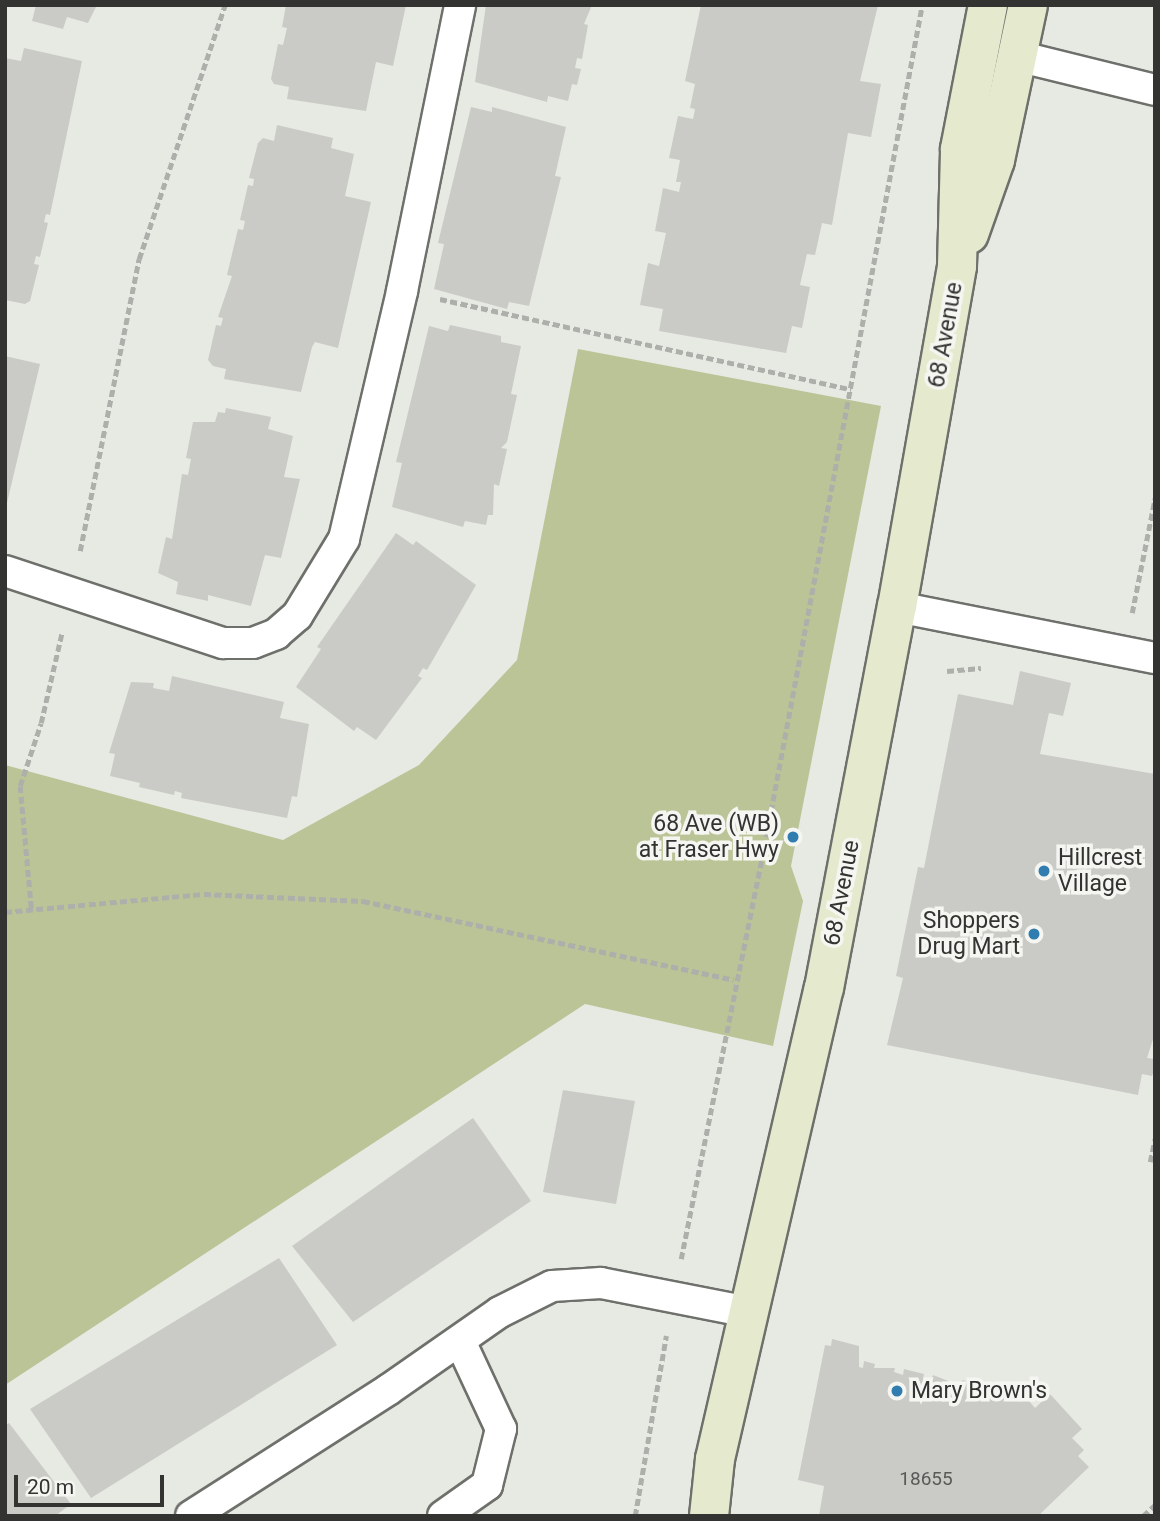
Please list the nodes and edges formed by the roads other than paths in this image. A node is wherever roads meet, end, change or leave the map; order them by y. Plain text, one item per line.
1 (460, 5) edge
2 (988, 5) edge
3 (1028, 5) edge
4 (1017, 56) junction
5 (1155, 90) edge
6 (957, 266) junction
7 (5, 571) edge
8 (897, 607) junction
9 (1155, 658) edge
10 (748, 1312) junction
11 (460, 1341) junction
12 (191, 1516) edge
13 (443, 1516) edge
14 (709, 1516) edge

1 - 7 lane
2 - 6 street, 68 Avenue
3 - 4 street, 68 Avenue
4 - 5 lane
4 - 6 street, 68 Avenue
6 - 8 street, 68 Avenue
8 - 9 lane
8 - 10 street, 68 Avenue
10 - 11 lane
10 - 14 street, 68 Avenue
11 - 12 lane
11 - 13 lane

